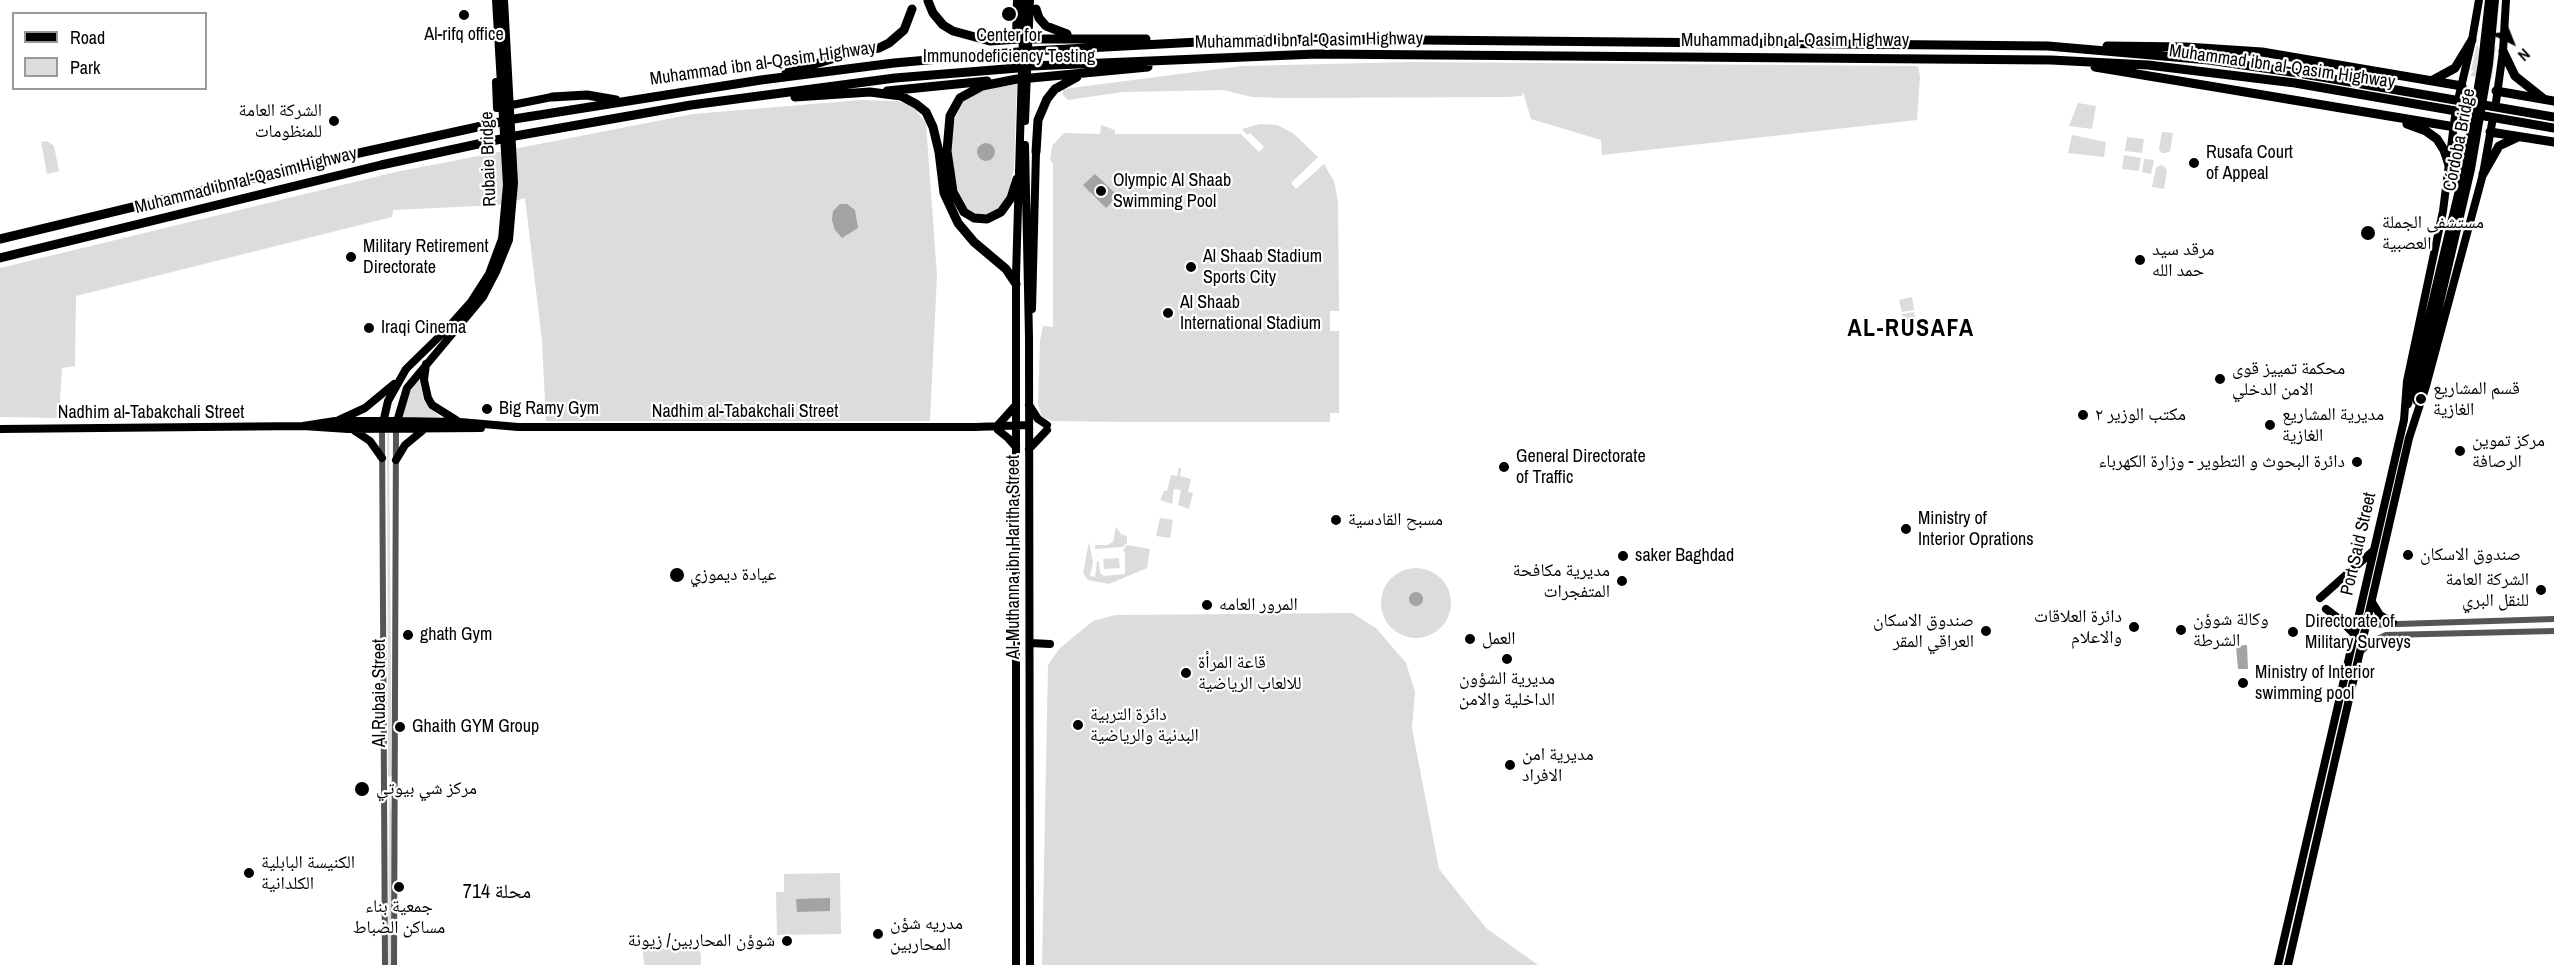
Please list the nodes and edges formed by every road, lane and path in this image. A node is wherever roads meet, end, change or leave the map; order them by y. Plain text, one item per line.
1 (494, 0) edge
2 (504, 0) edge
3 (509, 0) edge
4 (1017, 0) edge
5 (1024, 0) edge
6 (1030, 0) edge
7 (2479, 0) edge
8 (2488, 0) edge
9 (2495, 0) edge
10 (2506, 0) edge
11 (928, 1) edge
12 (912, 5) edge
13 (1036, 5) edge
14 (2491, 10) junction
15 (1015, 20) junction
16 (1033, 20) dead end
17 (1019, 28) dead end
18 (2505, 31) junction
19 (1094, 38) junction
20 (2476, 38) junction
21 (1017, 39) joint
22 (1032, 39) dead end
23 (1217, 41) junction
24 (2493, 42) dead end
25 (2048, 46) junction
26 (1031, 51) dead end
27 (2503, 51) junction
28 (1018, 52) dead end
29 (1219, 59) junction
30 (2051, 60) junction
31 (1031, 66) dead end
32 (1018, 68) dead end
33 (1082, 75) junction
34 (1031, 78) dead end
35 (761, 80) junction
36 (2432, 81) junction
37 (2467, 86) junction
38 (2486, 88) dead end
39 (2496, 91) junction
40 (870, 92) junction
41 (2459, 96) dead end
42 (552, 97) joint
43 (2549, 100) edge
44 (621, 101) junction
45 (2496, 102) dead end
46 (691, 105) junction
47 (499, 107) dead end
48 (2455, 116) dead end
49 (2554, 117) edge
50 (2397, 118) junction
51 (514, 119) dead end
52 (500, 122) dead end
53 (2459, 128) junction
54 (2491, 128) junction
55 (2554, 128) edge
56 (2478, 132) dead end
57 (515, 136) dead end
58 (2521, 136) junction
59 (501, 139) dead end
60 (2554, 142) edge
61 (1022, 150) junction
62 (1036, 152) joint
63 (2450, 168) junction
64 (2483, 174) junction
65 (1017, 179) junction
66 (2455, 181) dead end
67 (2470, 181) dead end
68 (2446, 190) junction
69 (2478, 192) junction
70 (2459, 206) junction
71 (0, 239) edge
72 (505, 239) junction
73 (0, 258) edge
74 (1016, 284) junction
75 (1029, 337) junction
76 (427, 363) junction
77 (406, 369) junction
78 (1017, 404) junction
79 (1029, 405) junction
80 (2404, 420) junction
81 (335, 421) junction
82 (460, 422) junction
83 (383, 425) junction
84 (396, 425) junction
85 (2412, 425) junction
86 (303, 426) junction
87 (516, 427) junction
88 (998, 427) junction
89 (1017, 428) junction
90 (1029, 428) junction
91 (0, 429) edge
92 (348, 429) junction
93 (424, 430) junction
94 (1016, 448) junction
95 (1029, 449) junction
96 (382, 458) junction
97 (396, 460) junction
98 (2374, 550) junction
99 (2320, 598) dead end
100 (2372, 602) junction
101 (2326, 609) dead end
102 (2554, 619) edge
103 (2454, 621) junction
104 (2393, 623) junction
105 (2367, 624) junction
106 (2554, 631) edge
107 (2454, 633) junction
108 (2354, 634) junction
109 (1030, 643) junction
110 (1050, 644) dead end
111 (2358, 658) junction
112 (386, 784) junction
113 (395, 784) junction
114 (385, 965) edge
115 (394, 965) edge
116 (1016, 965) edge
117 (1030, 965) edge
118 (2278, 965) edge
119 (2288, 965) edge

1 - 47 main road
1 - 72 main road, Rubaie Bridge
2 - 72 main road, Rubaie Bridge
3 - 42 main road
4 - 15 main road
5 - 61 main road
6 - 61 main road
7 - 20 main road
8 - 14 main road, Córdoba Bridge
9 - 14 main road, Córdoba Bridge
10 - 18 main road
11 - 21 highway
12 - 35 highway
13 - 16 main road
13 - 19 highway
14 - 70 main road, Córdoba Bridge
15 - 17 main road
15 - 21 main road
18 - 24 main road
18 - 27 main road
19 - 22 highway
19 - 23 highway
20 - 36 highway
20 - 37 main road
23 - 25 highway, Muhammad ibn al-Qasim Highway
23 - 26 highway, Muhammad ibn al-Qasim Highway
25 - 36 highway
25 - 49 highway, Muhammad ibn al-Qasim Highway
27 - 39 main road
27 - 43 highway
28 - 35 highway, Muhammad ibn al-Qasim Highway
29 - 30 highway, Muhammad ibn al-Qasim Highway
29 - 31 highway, Muhammad ibn al-Qasim Highway
29 - 33 highway
30 - 50 highway
30 - 55 highway, Muhammad ibn al-Qasim Highway
32 - 46 highway, Muhammad ibn al-Qasim Highway
33 - 34 highway
33 - 62 highway
35 - 44 highway, Muhammad ibn al-Qasim Highway
36 - 37 highway
37 - 41 main road
38 - 39 main road
39 - 43 highway
39 - 45 main road
40 - 46 highway
40 - 65 highway
40 - 74 highway
42 - 44 highway
44 - 51 highway, Muhammad ibn al-Qasim Highway
46 - 57 highway, Muhammad ibn al-Qasim Highway
48 - 53 main road, Port Said Street
50 - 53 highway
50 - 63 highway
52 - 71 highway, Muhammad ibn al-Qasim Highway
53 - 63 main road, Port Said Street
54 - 56 main road
54 - 58 highway
54 - 64 main road, Port Said Street
58 - 60 highway
58 - 64 highway
59 - 73 highway, Muhammad ibn al-Qasim Highway
61 - 65 main road, Al-Muthanna ibn Haritha Street
61 - 75 main road, Al-Muthanna ibn Haritha Street
62 - 75 main road
63 - 68 main road, Port Said Street
64 - 69 main road, Port Said Street
65 - 74 main road, Al-Muthanna ibn Haritha Street
66 - 68 main road
67 - 69 main road
68 - 80 main road, Port Said Street
69 - 85 main road, Port Said Street
70 - 80 main road, Córdoba Bridge
70 - 85 main road, Córdoba Bridge
72 - 76 main road, Rubaie Bridge
72 - 77 main road, Rubaie Bridge
74 - 78 main road, Al-Muthanna ibn Haritha Street
75 - 79 main road, Al-Muthanna ibn Haritha Street
76 - 82 main road
76 - 84 main road, Rubaie Bridge
77 - 81 main road
77 - 83 main road, Rubaie Bridge
78 - 88 main road
78 - 89 main road, Al-Muthanna ibn Haritha Street
79 - 90 main road, Al-Muthanna ibn Haritha Street
79 - 95 main road
80 - 98 main road, Port Said Street
81 - 83 main road, Nadhim al-Tabakchali Street
81 - 86 main road, Nadhim al-Tabakchali Street
82 - 84 main road, Nadhim al-Tabakchali Street
82 - 87 main road, Nadhim al-Tabakchali Street
83 - 84 main road, Nadhim al-Tabakchali Street
83 - 92 main road, Nadhim al-Tabakchali Street
83 - 96 street, Al Rubaie Street
84 - 93 main road, Nadhim al-Tabakchali Street
84 - 97 street, Al Rubaie Street
85 - 100 main road, Port Said Street
86 - 91 main road, Nadhim al-Tabakchali Street
86 - 92 main road, Nadhim al-Tabakchali Street
87 - 88 main road, Nadhim al-Tabakchali Street
87 - 93 main road, Nadhim al-Tabakchali Street
88 - 89 main road, Nadhim al-Tabakchali Street
88 - 94 main road
89 - 90 main road, Nadhim al-Tabakchali Street
89 - 94 main road, Al-Muthanna ibn Haritha Street
90 - 95 main road, Al-Muthanna ibn Haritha Street
92 - 96 main road
93 - 97 main road
94 - 116 main road, Al-Muthanna ibn Haritha Street
95 - 109 main road, Al-Muthanna ibn Haritha Street
96 - 112 street, Al Rubaie Street
97 - 113 street, Al Rubaie Street
98 - 99 main road
98 - 108 main road, Port Said Street
100 - 104 main road
100 - 105 main road, Port Said Street
101 - 108 main road
102 - 103 street
103 - 104 street
103 - 107 street
104 - 105 street
105 - 111 main road, Port Said Street
106 - 107 street
107 - 111 street
108 - 118 main road, Port Said Street
109 - 110 main road
109 - 117 main road, Al-Muthanna ibn Haritha Street
111 - 119 main road, Port Said Street
112 - 113 street
112 - 114 street, Al Rubaie Street
113 - 115 street, Al Rubaie Street

